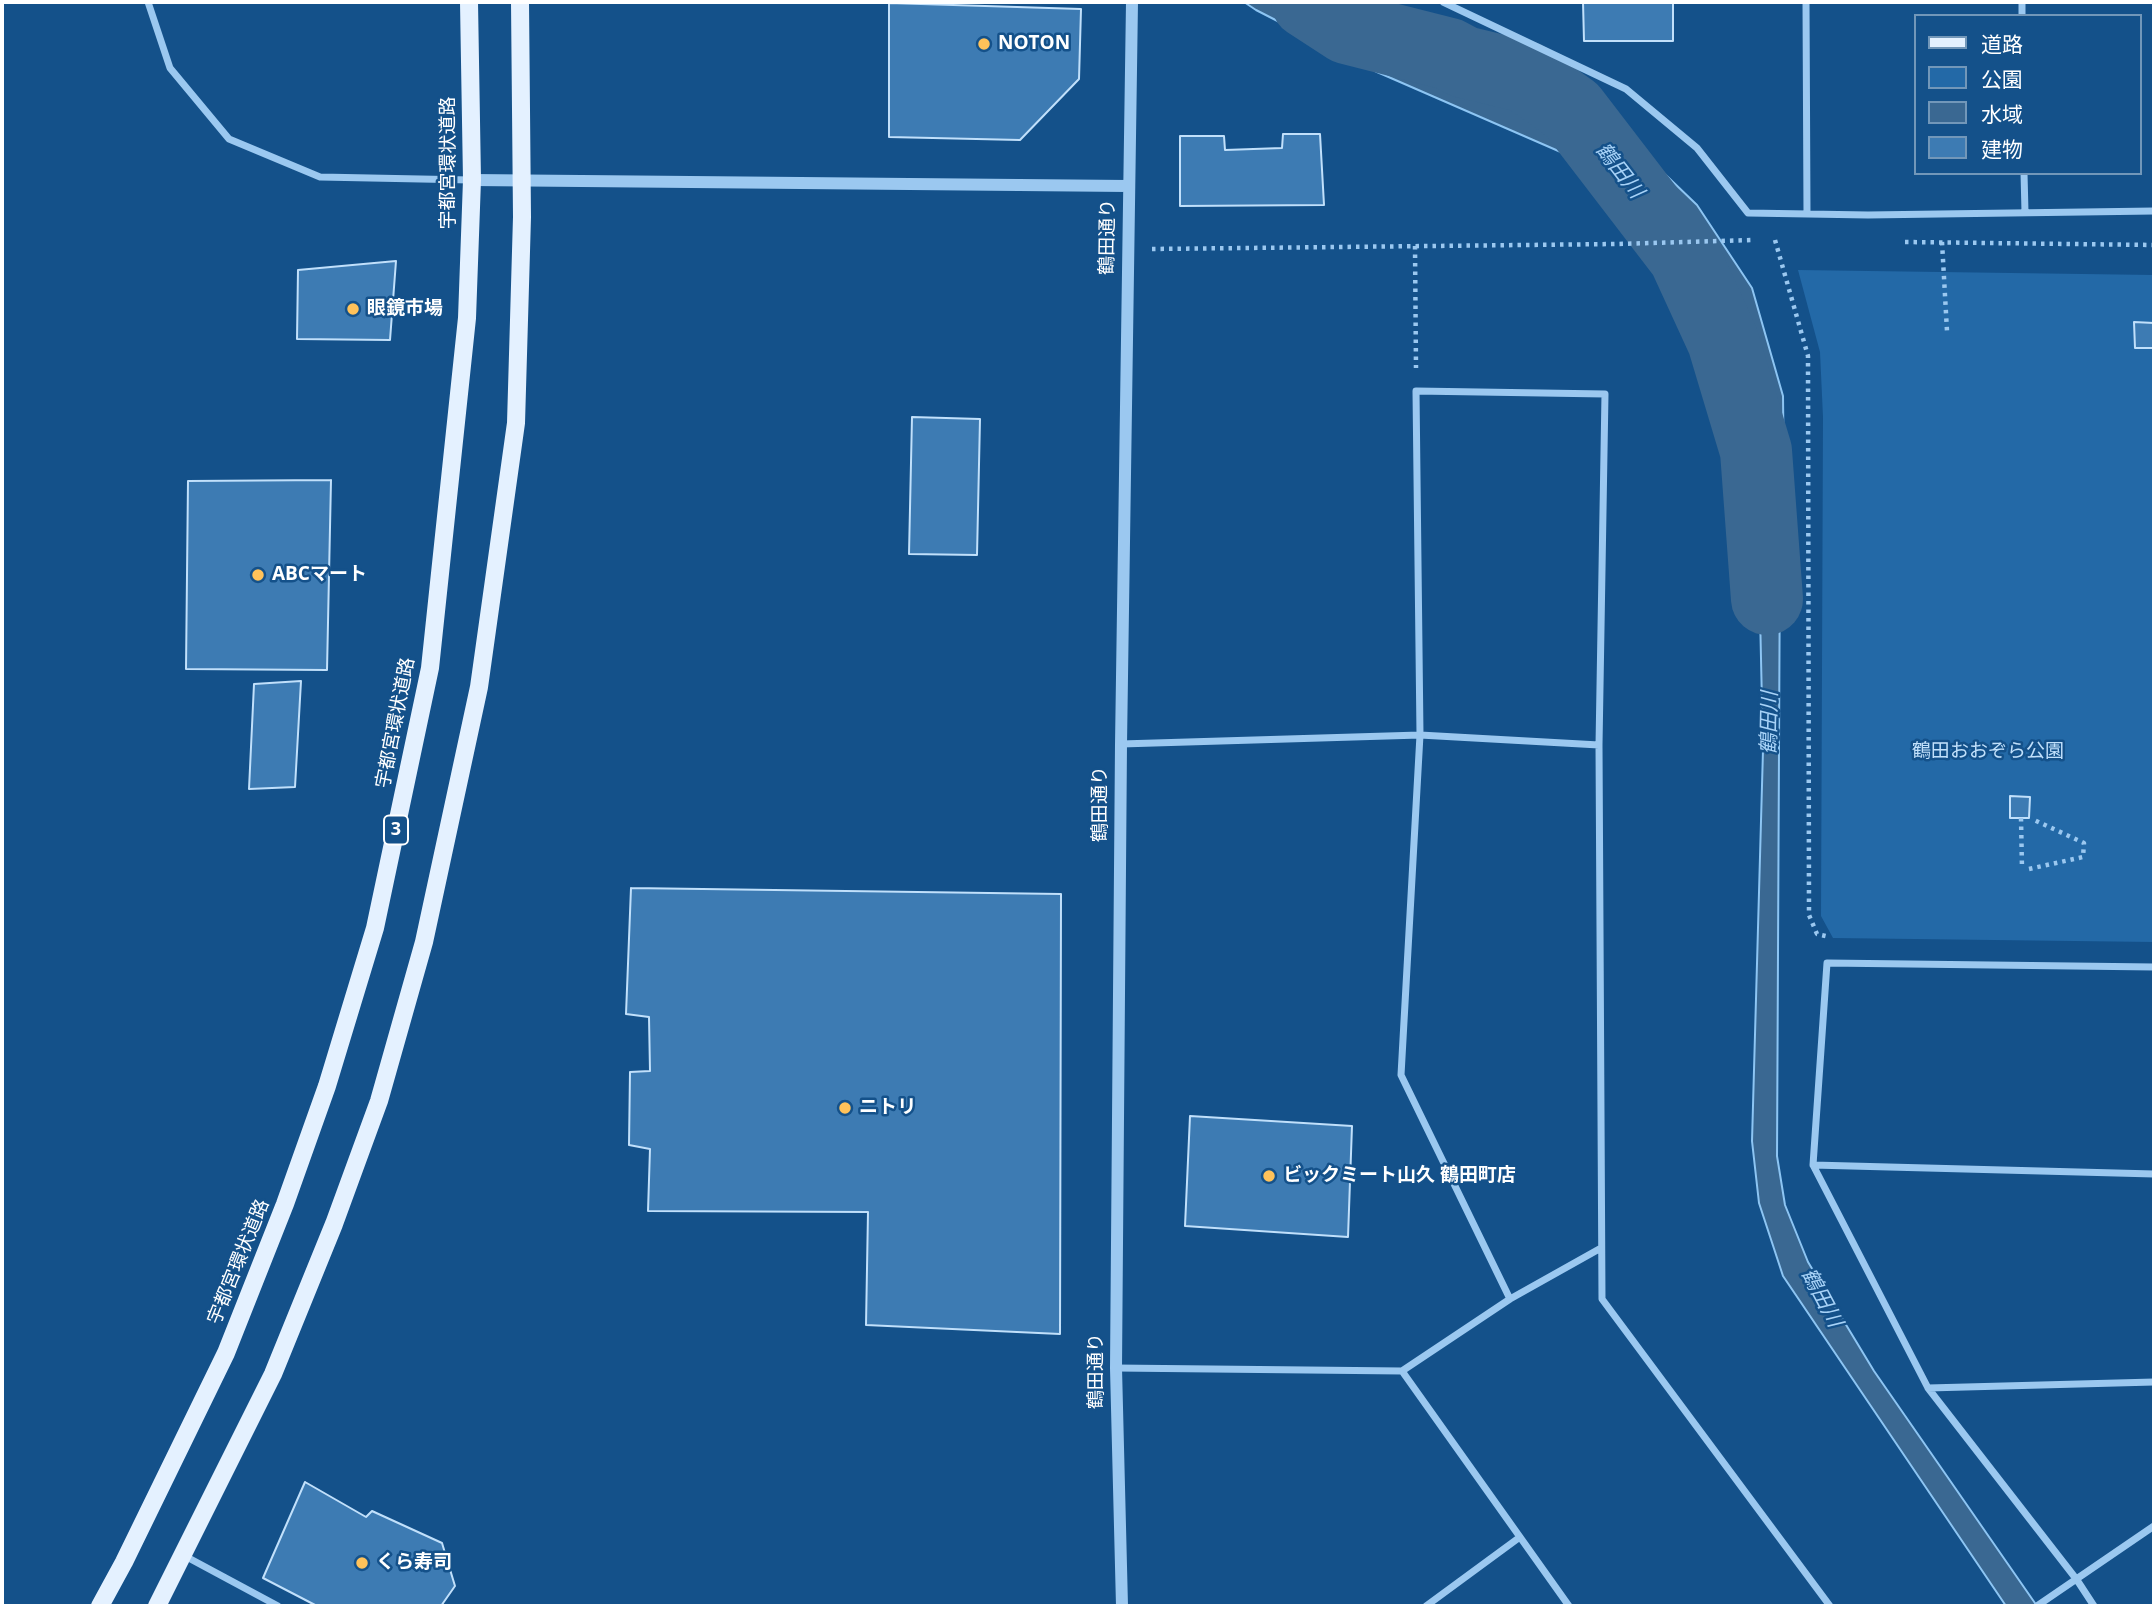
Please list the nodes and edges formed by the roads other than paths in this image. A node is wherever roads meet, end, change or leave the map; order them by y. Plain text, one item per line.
1 (148, 2) edge
2 (468, 2) edge
3 (520, 2) edge
4 (1132, 2) edge
5 (1443, 2) edge
6 (1806, 2) edge
7 (2024, 175) edge
8 (472, 180) junction
9 (521, 182) junction
10 (1128, 186) junction
11 (2154, 211) edge
12 (2025, 212) junction
13 (1807, 214) junction
14 (1420, 736) junction
15 (1121, 744) junction
16 (1599, 745) junction
17 (2154, 967) edge
18 (1813, 1165) junction
19 (2154, 1174) edge
20 (1601, 1248) junction
21 (1510, 1299) junction
22 (1116, 1368) junction
23 (1402, 1370) junction
24 (2154, 1382) edge
25 (1928, 1388) junction
26 (2154, 1526) edge
27 (1520, 1537) junction
28 (182, 1554) junction
29 (2077, 1580) junction
30 (100, 1606) edge
31 (156, 1606) edge
32 (278, 1606) edge
33 (1122, 1606) edge
34 (1426, 1606) edge
35 (1569, 1606) edge
36 (1830, 1606) edge
37 (2037, 1606) edge
38 (2094, 1606) edge

1 - 8 street
2 - 8 main road, 宇都宮環状道路 / 3
3 - 9 main road
4 - 10 street, 鶴田通り
5 - 13 street
6 - 13 street
7 - 12 street
8 - 9 street
8 - 30 main road, 宇都宮環状道路 / 3
9 - 10 street
9 - 28 main road
10 - 15 street, 鶴田通り
11 - 12 street
12 - 13 street
14 - 15 street
14 - 16 street
14 - 16 street
14 - 21 street
15 - 22 street, 鶴田通り
16 - 20 street
17 - 18 street
18 - 19 street
18 - 25 street
20 - 21 street
20 - 36 street
21 - 23 street
22 - 23 street
22 - 33 street, 鶴田通り
23 - 27 street
24 - 25 street
25 - 29 street
26 - 29 street
27 - 34 street
27 - 35 street
28 - 31 main road
28 - 32 street
29 - 37 street
29 - 38 street

